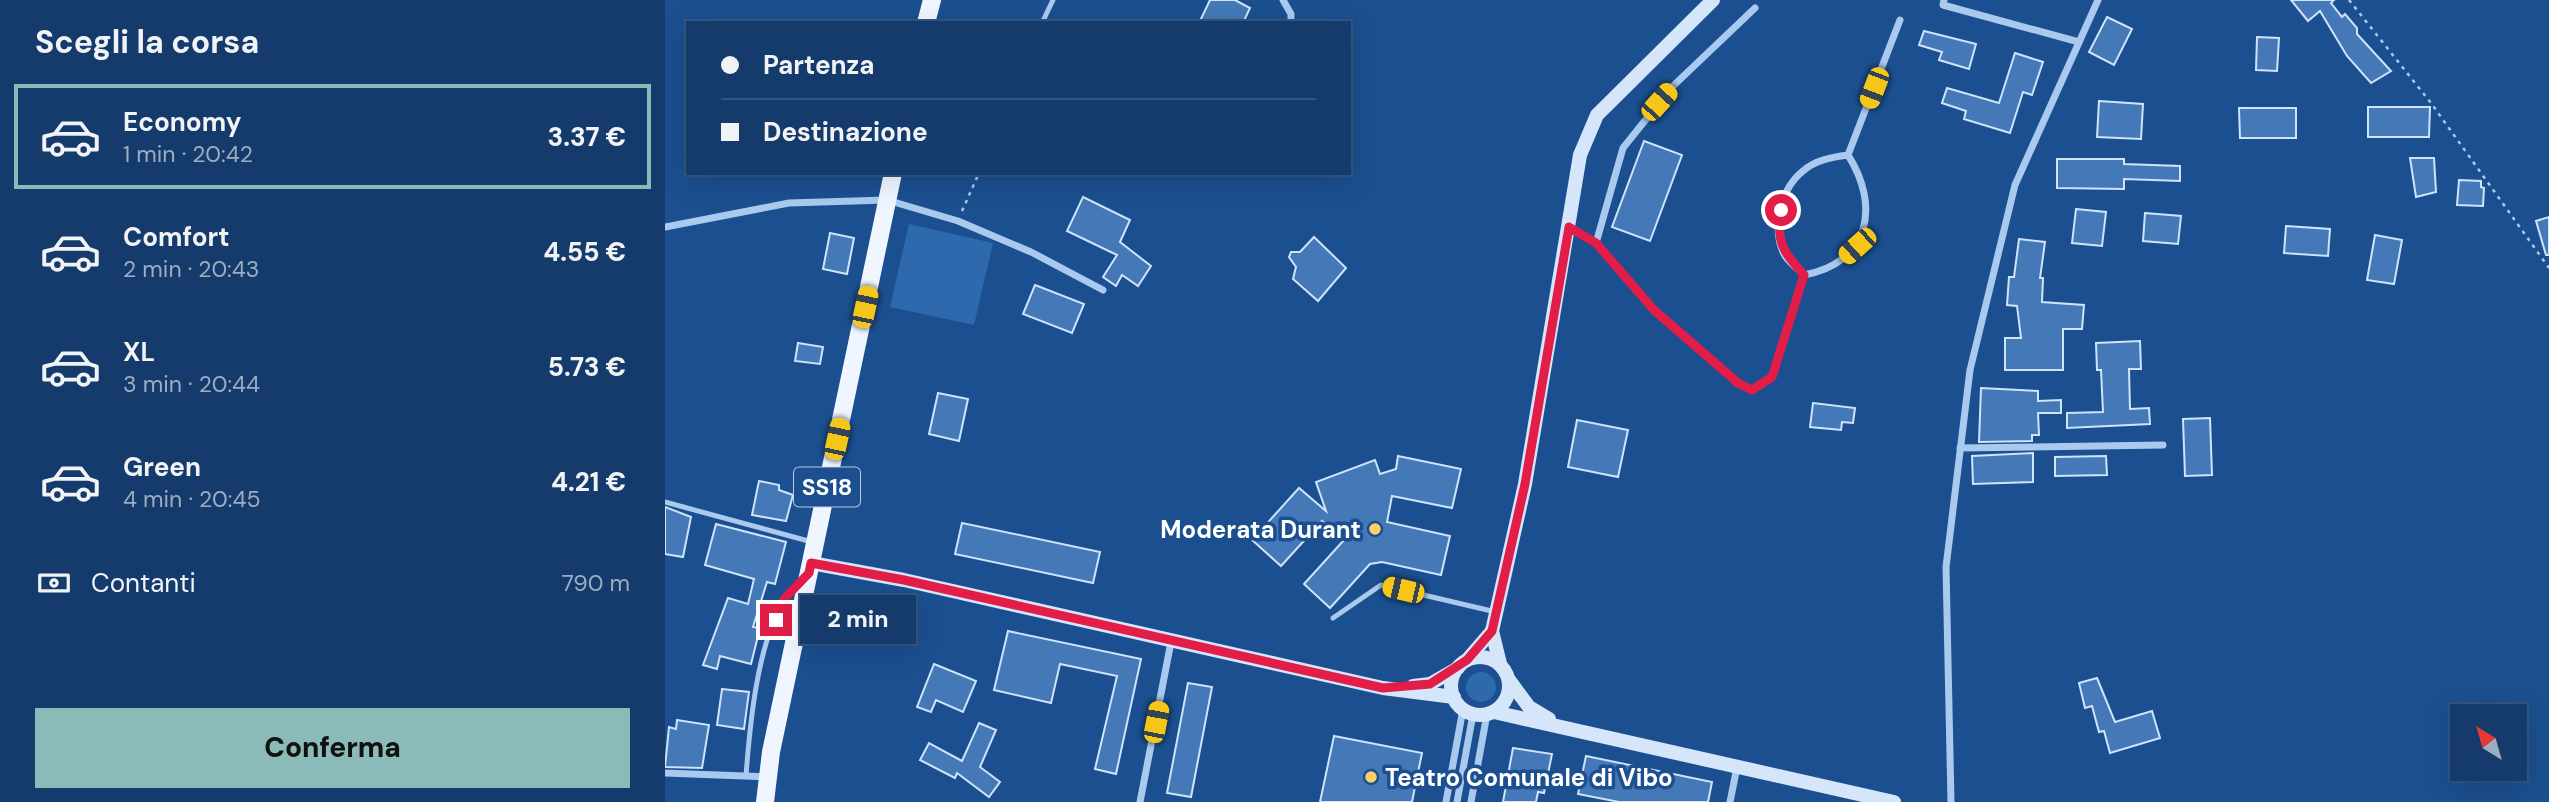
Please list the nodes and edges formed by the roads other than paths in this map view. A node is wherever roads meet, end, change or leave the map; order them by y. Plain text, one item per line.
1 (932, 0) edge
2 (1053, 0) edge
3 (1283, 0) edge
4 (1713, 0) edge
5 (1944, 0) edge
6 (2098, 0) edge
7 (1755, 8) dead end
8 (1900, 20) dead end
9 (927, 21) edge
10 (1043, 21) edge
11 (1291, 21) edge
12 (2079, 42) junction
13 (1848, 155) junction
14 (893, 175) edge
15 (887, 200) junction
16 (665, 227) edge
17 (1569, 227) junction
18 (1596, 243) junction
19 (1804, 275) junction
20 (1103, 290) dead end
21 (2163, 445) dead end
22 (1960, 448) junction
23 (665, 502) edge
24 (815, 543) junction
25 (810, 568) junction
26 (1496, 612) junction
27 (1333, 618) dead end
28 (1492, 631) junction
29 (1171, 642) junction
30 (1463, 664) junction
31 (1500, 664) junction
32 (1509, 680) junction
33 (1383, 688) junction
34 (1474, 709) junction
35 (1562, 726) junction
36 (1737, 767) junction
37 (665, 773) edge
38 (746, 776) junction
39 (768, 777) junction
40 (765, 802) edge
41 (1140, 802) edge
42 (1446, 802) edge
43 (1457, 802) edge
44 (1471, 802) edge
45 (1730, 802) edge
46 (1894, 802) edge
47 (1951, 802) edge

1 - 9 main road
2 - 10 lane
3 - 11 street
4 - 17 main road
5 - 12 street
6 - 12 street
7 - 18 street
8 - 13 street
12 - 22 street
13 - 19 street
13 - 19 street
14 - 15 main road, SS18
15 - 16 street
15 - 20 street
15 - 24 main road, SS18
17 - 18 street
17 - 26 main road
18 - 19 street
21 - 22 street
22 - 47 street
23 - 24 lane
24 - 25 main road, SS18
25 - 29 main road
25 - 38 lane
25 - 39 main road, SS18
26 - 27 lane
26 - 28 main road
28 - 30 main road
28 - 31 main road
29 - 33 main road
29 - 41 street
30 - 31 main road
30 - 33 main road
30 - 34 main road
31 - 32 main road
32 - 34 main road
32 - 35 main road
33 - 34 main road
34 - 35 main road
34 - 42 street
34 - 43 street
34 - 44 street
35 - 36 main road
36 - 45 street
36 - 46 main road
37 - 38 street
38 - 39 street
39 - 40 main road, SS18

